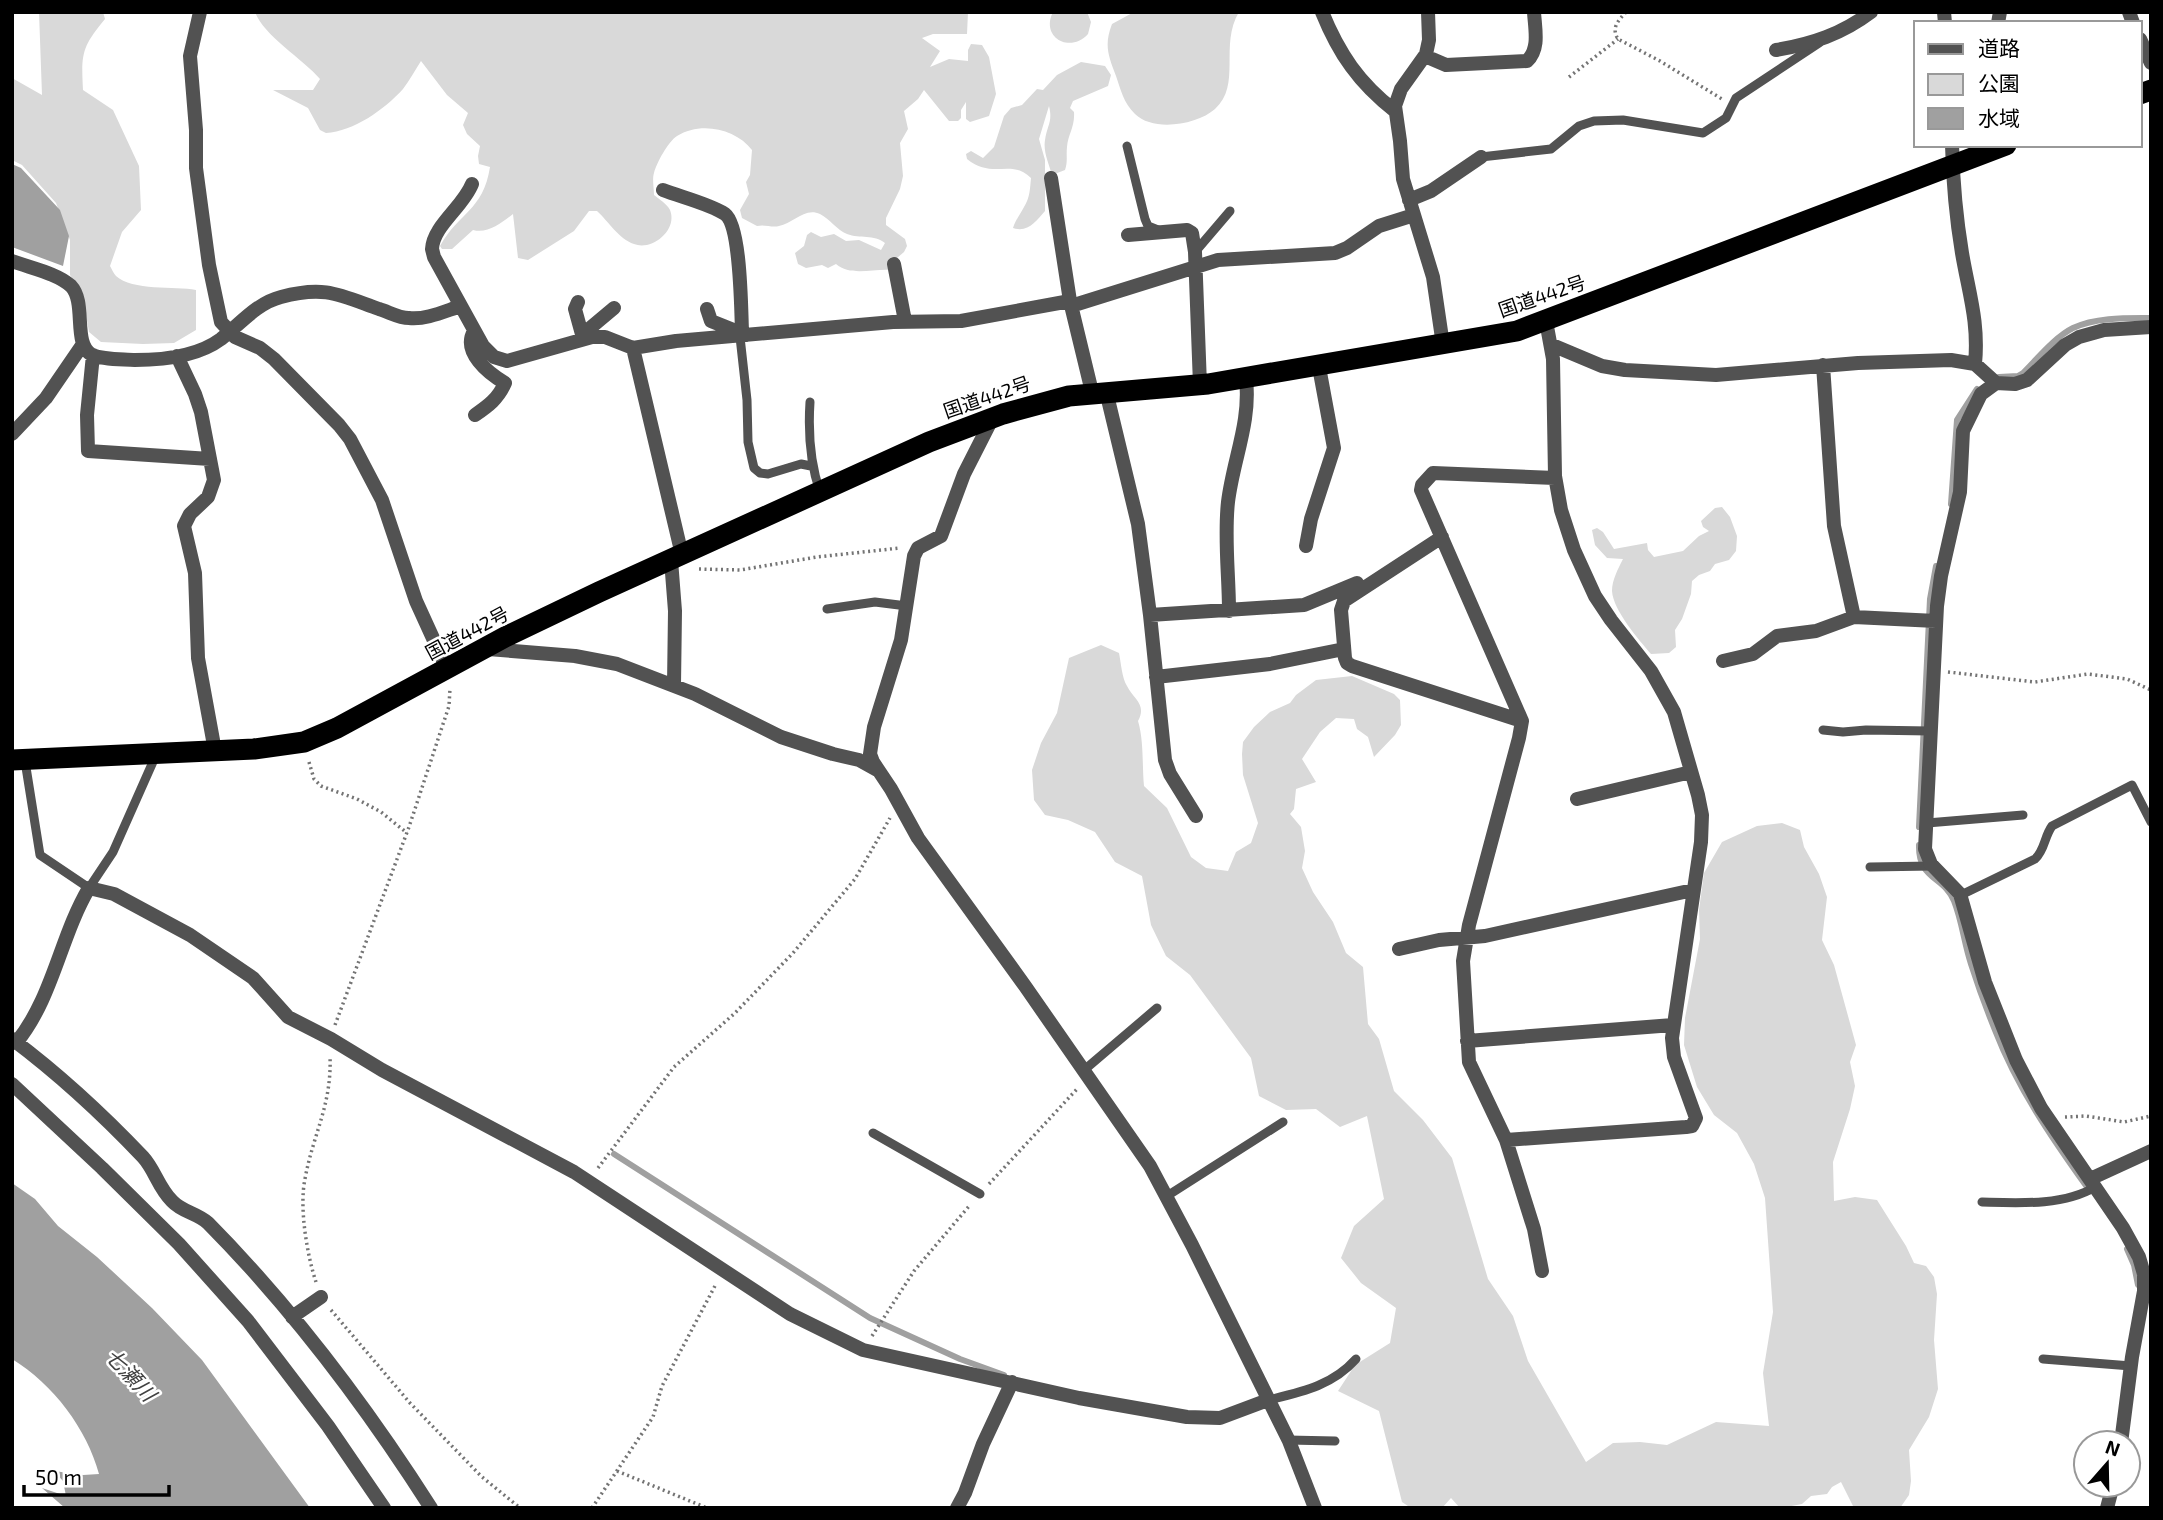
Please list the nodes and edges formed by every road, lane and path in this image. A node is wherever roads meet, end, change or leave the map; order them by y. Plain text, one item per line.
1 (200, 12) edge
2 (1322, 12) edge
3 (1428, 12) edge
4 (1534, 12) edge
5 (1626, 12) edge
6 (1871, 12) edge
7 (1618, 39) junction
8 (1821, 40) junction
9 (2142, 43) edge
10 (1776, 50) dead end
11 (1425, 56) junction
12 (2151, 63) edge
13 (1569, 77) dead end
14 (1732, 103) junction
15 (1395, 111) junction
16 (1127, 146) dead end
17 (1996, 147) edge
18 (1952, 156) edge
19 (1481, 158) joint
20 (1051, 178) dead end
21 (472, 184) dead end
22 (663, 190) dead end
23 (1409, 200) junction
24 (1230, 211) dead end
25 (1414, 215) junction
26 (1168, 231) junction
27 (1128, 234) dead end
28 (1195, 252) junction
29 (12, 261) edge
30 (894, 264) dead end
31 (1196, 268) junction
32 (578, 302) dead end
33 (1070, 303) junction
34 (461, 306) junction
35 (614, 308) dead end
36 (707, 309) dead end
37 (905, 321) junction
38 (1546, 321) junction
39 (2151, 327) edge
40 (474, 331) junction
41 (228, 332) junction
42 (743, 335) junction
43 (583, 336) junction
44 (1443, 345) junction
45 (1552, 345) junction
46 (632, 348) junction
47 (88, 349) junction
48 (177, 356) junction
49 (1975, 364) junction
50 (1823, 365) junction
51 (1320, 367) junction
52 (1246, 379) junction
53 (1996, 383) junction
54 (1200, 385) junction
55 (1099, 392) junction
56 (810, 402) dead end
57 (475, 415) dead end
58 (993, 417) junction
59 (12, 434) edge
60 (210, 459) junction
61 (811, 466) junction
62 (1555, 478) junction
63 (820, 492) junction
64 (1442, 537) junction
65 (922, 545) junction
66 (1307, 547) dead end
67 (675, 562) junction
68 (1370, 583) junction
69 (907, 606) junction
70 (827, 609) dead end
71 (1229, 611) junction
72 (1150, 615) junction
73 (1854, 617) junction
74 (1936, 621) junction
75 (482, 649) junction
76 (1344, 649) junction
77 (1723, 662) dead end
78 (447, 669) junction
79 (1935, 670) junction
80 (1156, 677) junction
81 (674, 685) junction
82 (2151, 690) edge
83 (1522, 721) junction
84 (1824, 730) dead end
85 (1930, 731) junction
86 (304, 741) junction
87 (215, 751) junction
88 (157, 753) junction
89 (19, 759) edge
90 (877, 770) junction
91 (1691, 772) junction
92 (1577, 799) dead end
93 (901, 810) junction
94 (2023, 815) dead end
95 (1196, 816) dead end
96 (2151, 822) edge
97 (1927, 823) junction
98 (407, 833) junction
99 (1933, 866) junction
100 (1870, 867) dead end
101 (89, 888) junction
102 (1693, 890) junction
103 (1961, 895) junction
104 (1466, 937) junction
105 (1399, 949) dead end
106 (1157, 1008) dead end
107 (1673, 1025) junction
108 (331, 1039) junction
109 (14, 1041) edge
110 (1467, 1041) junction
111 (1085, 1074) junction
112 (12, 1084) edge
113 (2151, 1116) edge
114 (1283, 1122) dead end
115 (2050, 1123) junction
116 (873, 1133) dead end
117 (1506, 1140) junction
118 (2151, 1151) edge
119 (589, 1181) junction
120 (2092, 1183) junction
121 (980, 1194) junction
122 (1167, 1196) junction
123 (1982, 1202) dead end
124 (724, 1270) junction
125 (1542, 1271) dead end
126 (321, 1297) junction
127 (292, 1317) junction
128 (863, 1350) junction
129 (1356, 1359) dead end
130 (2043, 1359) dead end
131 (2131, 1366) junction
132 (1012, 1382) junction
133 (1268, 1400) junction
134 (2123, 1429) edge
135 (1288, 1440) junction
136 (1335, 1441) dead end
137 (617, 1471) junction
138 (384, 1508) edge
139 (431, 1508) edge
140 (520, 1508) edge
141 (592, 1508) edge
142 (707, 1508) edge
143 (957, 1508) edge
144 (1315, 1508) edge

1 - 41 street
2 - 15 street
3 - 11 street
4 - 11 street
5 - 7 path
6 - 8 street
7 - 13 path
7 - 14 path
8 - 10 street
8 - 14 lane
9 - 12 street
11 - 15 street
14 - 19 lane
15 - 23 street
16 - 26 lane
17 - 18 highway, 国道442号
18 - 38 highway, 国道442号
18 - 49 street
19 - 23 street
20 - 33 street
21 - 34 street
22 - 42 street
23 - 25 street
24 - 28 lane
25 - 31 street
25 - 44 street
26 - 27 street
26 - 28 street
28 - 31 street
29 - 47 street
30 - 37 street
31 - 33 street
31 - 54 street
32 - 43 street
33 - 37 street
33 - 55 street
34 - 40 street
34 - 41 street
35 - 43 street
36 - 42 street
37 - 42 street
38 - 44 highway, 国道442号
38 - 45 street
39 - 53 street
40 - 43 street
40 - 57 street
41 - 48 street
41 - 78 street
42 - 46 street
42 - 61 lane
43 - 46 street
44 - 51 highway, 国道442号
45 - 50 street
45 - 62 street
46 - 67 street
47 - 48 street
47 - 59 street
47 - 60 street
48 - 60 street
49 - 50 street
49 - 53 street
50 - 73 street
51 - 52 highway, 国道442号
51 - 66 street
52 - 54 highway, 国道442号
52 - 71 street
53 - 74 street
54 - 55 highway, 国道442号
55 - 58 highway, 国道442号
55 - 72 street
56 - 61 lane
58 - 63 highway, 国道442号
58 - 65 street
60 - 87 street
61 - 63 lane
62 - 64 street
62 - 91 street
63 - 67 highway, 国道442号
64 - 68 street
64 - 83 street
65 - 67 path
65 - 69 street
67 - 75 highway, 国道442号
67 - 81 street
68 - 71 street
68 - 76 street
69 - 70 lane
69 - 90 street
71 - 72 street
72 - 80 street
73 - 74 street
73 - 77 street
74 - 79 street
75 - 78 highway, 国道442号
75 - 81 street
76 - 80 street
76 - 83 street
78 - 86 highway, 国道442号
78 - 98 path
79 - 82 path
79 - 85 street
80 - 95 street
81 - 90 street
83 - 104 street
84 - 85 lane
85 - 97 street
86 - 87 highway, 国道442号
86 - 98 path
87 - 88 highway, 国道442号
88 - 89 highway, 国道442号
88 - 101 lane
89 - 101 lane
90 - 93 street
91 - 92 street
91 - 102 street
93 - 111 street
93 - 119 path
94 - 97 lane
96 - 103 lane
97 - 99 street
98 - 108 path
99 - 100 lane
99 - 103 street
101 - 108 street
101 - 109 street
102 - 104 street
102 - 107 street
103 - 115 street
104 - 105 street
104 - 110 street
106 - 111 lane
107 - 110 street
107 - 117 street
108 - 119 street
108 - 126 path
109 - 127 street
110 - 117 street
111 - 121 path
111 - 122 street
112 - 138 street
113 - 115 path
114 - 122 lane
115 - 120 street
116 - 121 lane
117 - 125 street
118 - 120 street
119 - 124 street
120 - 123 lane
120 - 131 street
121 - 128 path
122 - 133 street
124 - 128 street
124 - 137 path
126 - 127 street
126 - 140 path
127 - 139 street
128 - 132 street
129 - 133 lane
130 - 131 lane
131 - 134 street
132 - 133 street
132 - 143 street
133 - 135 street
135 - 136 lane
135 - 144 street
137 - 141 path
137 - 142 path

